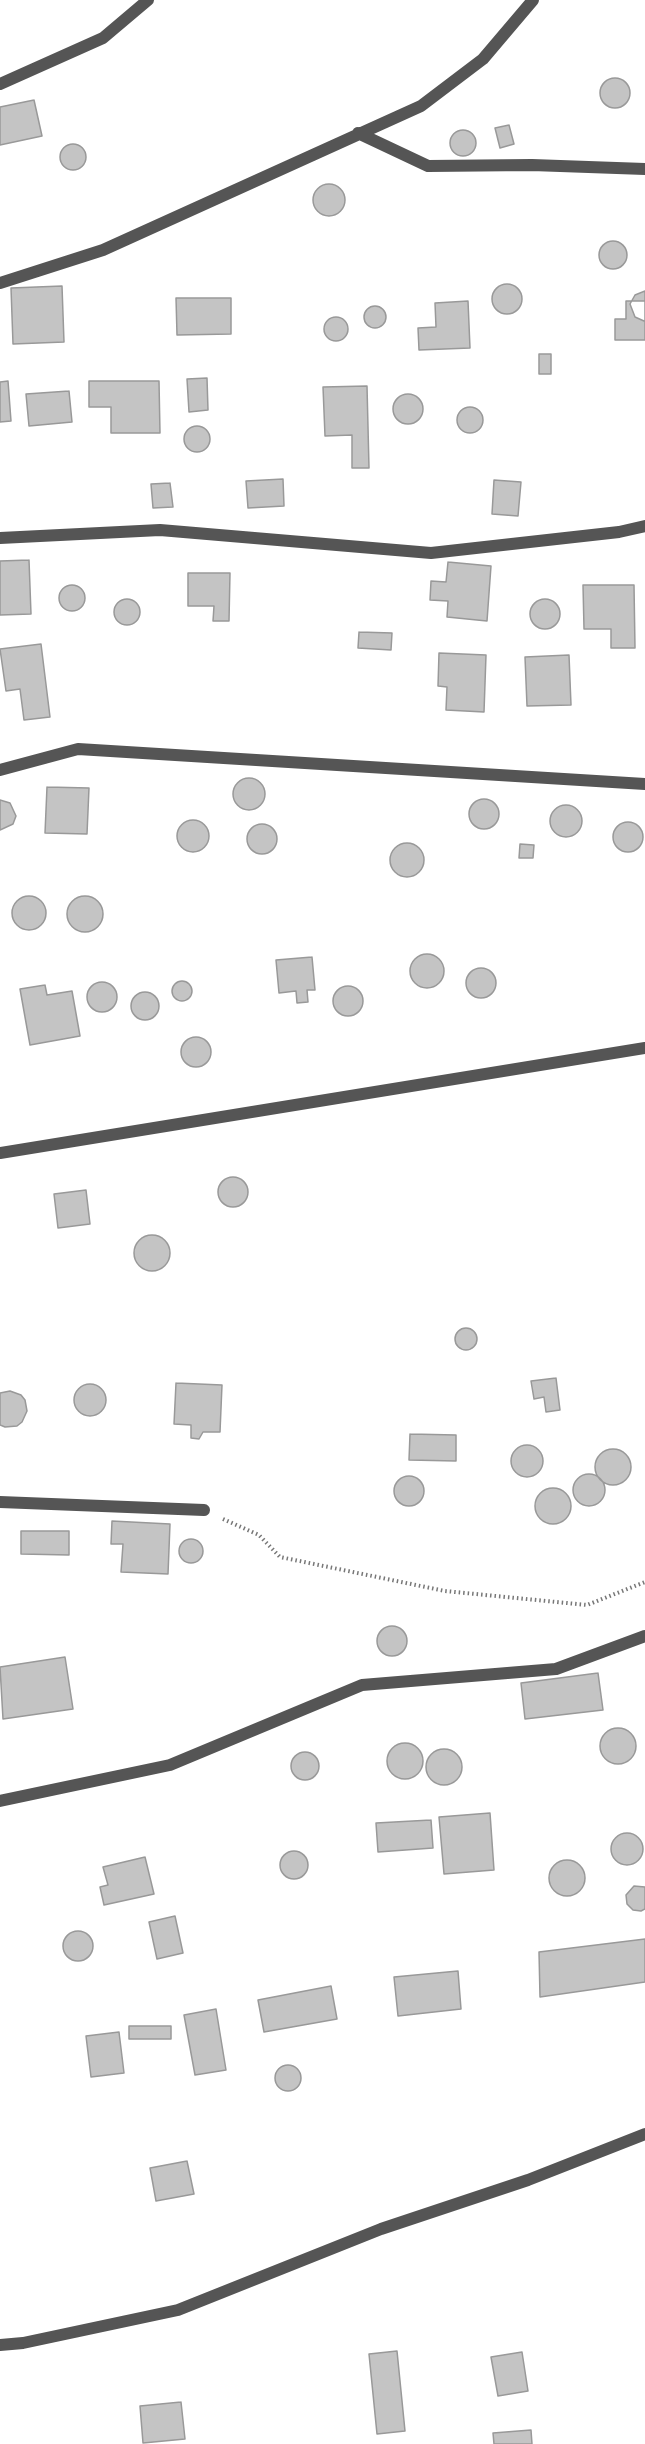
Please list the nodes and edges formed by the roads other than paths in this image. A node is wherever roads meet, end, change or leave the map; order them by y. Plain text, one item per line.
1 (148, 0) edge
2 (533, 0) edge
3 (0, 84) edge
4 (358, 133) junction
5 (645, 169) edge
6 (0, 283) edge
7 (645, 526) edge
8 (0, 538) edge
9 (0, 770) edge
10 (645, 784) edge
11 (645, 1048) edge
12 (0, 1153) edge
13 (0, 1502) edge
14 (204, 1510) road end
15 (645, 1636) edge
16 (0, 1801) edge
17 (645, 2134) edge
18 (0, 2346) edge

1 - 3 street
2 - 4 street
4 - 5 street
4 - 6 street
7 - 8 street
9 - 10 street
11 - 12 street
13 - 14 street
15 - 16 street
17 - 18 street

